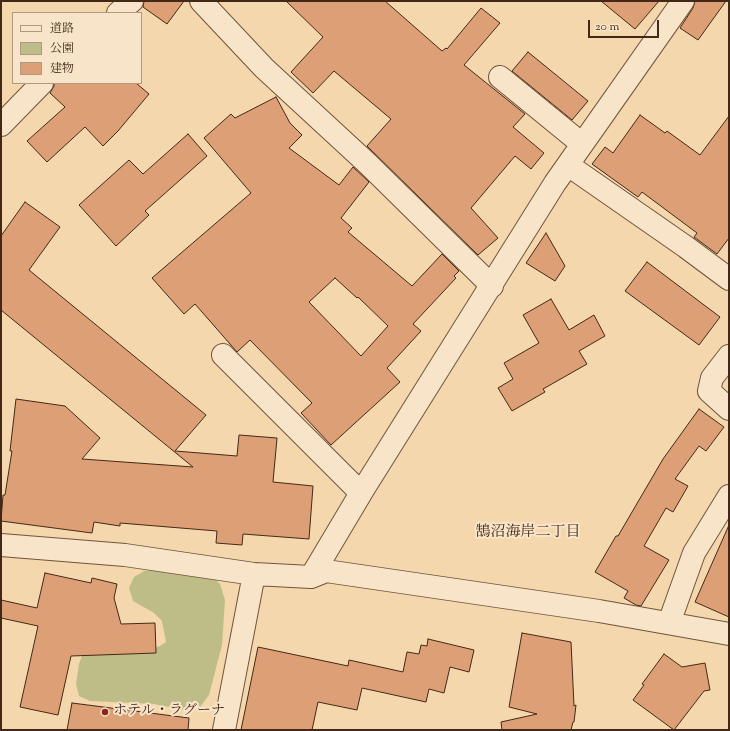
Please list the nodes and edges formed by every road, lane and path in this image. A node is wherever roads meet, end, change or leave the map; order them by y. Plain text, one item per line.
1 (132, 1) edge
2 (201, 1) edge
3 (683, 1) edge
4 (119, 12) edge
5 (500, 77) dead end
6 (41, 84) edge
7 (1, 125) edge
8 (582, 144) junction
9 (568, 165) junction
10 (728, 278) edge
11 (492, 286) junction
12 (223, 355) dead end
13 (729, 356) edge
14 (729, 409) edge
15 (361, 493) junction
16 (729, 496) edge
17 (1, 545) edge
18 (254, 574) junction
19 (311, 577) junction
20 (669, 623) junction
21 (729, 634) edge
22 (224, 730) edge

1 - 4 street
2 - 11 street
3 - 8 street
5 - 8 street
6 - 7 street
8 - 9 street
9 - 10 street
9 - 11 street
11 - 15 street
12 - 15 street
13 - 14 street
15 - 19 street
16 - 20 street
17 - 18 street
18 - 19 street
18 - 22 street
19 - 20 street
20 - 21 street

